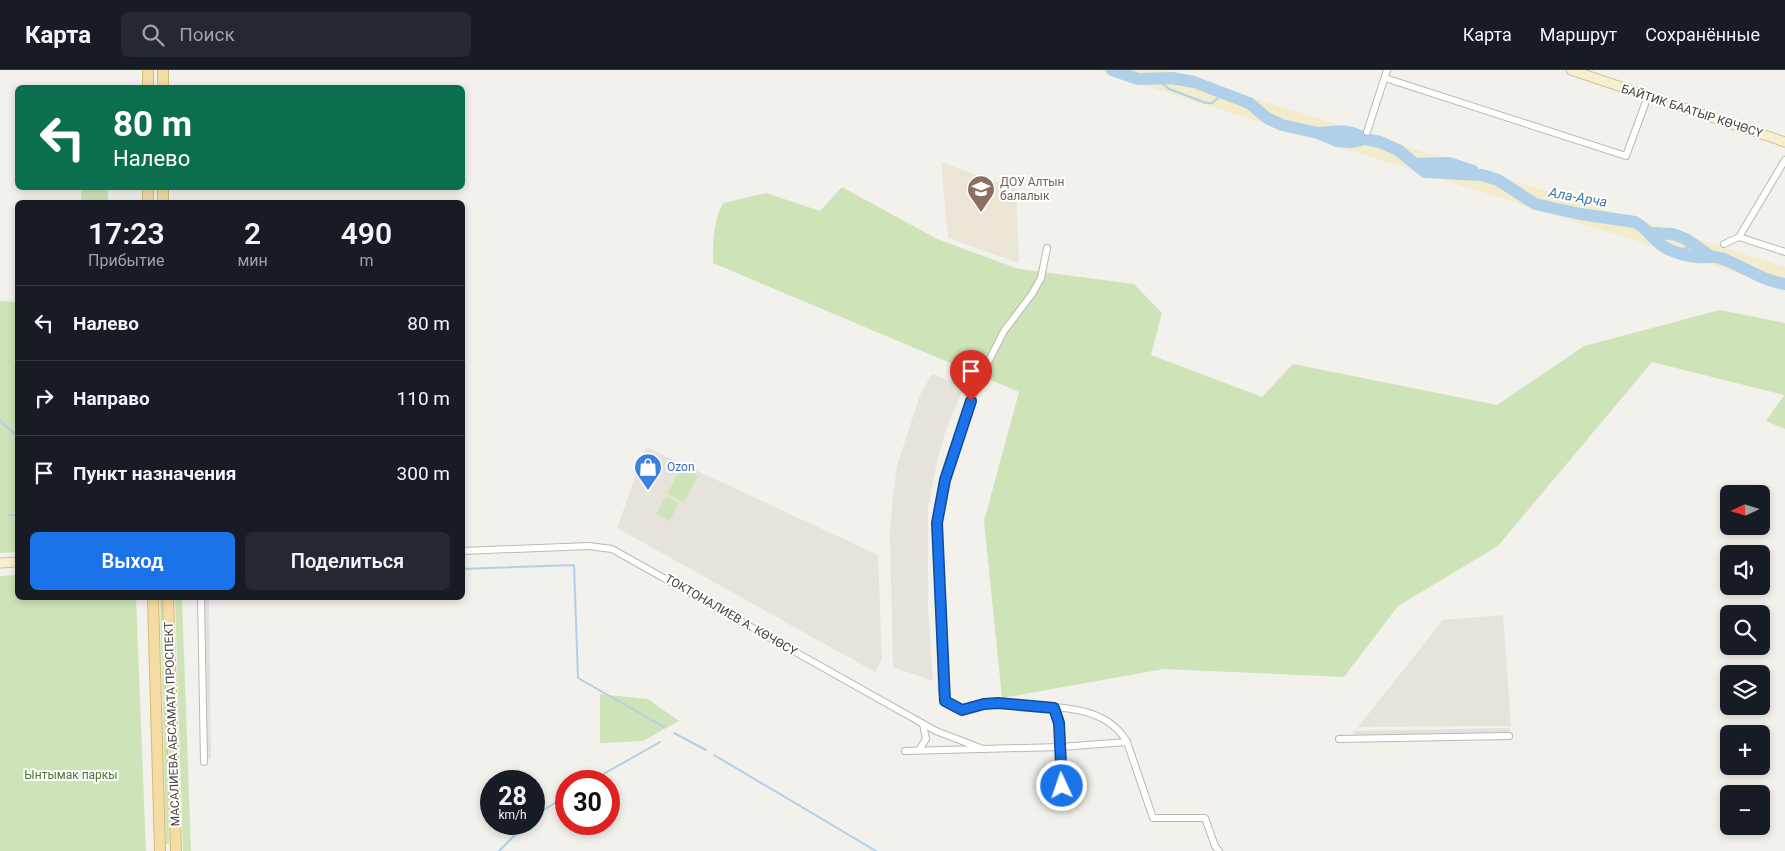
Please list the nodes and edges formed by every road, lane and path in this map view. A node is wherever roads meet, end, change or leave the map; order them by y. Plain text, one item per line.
1 (148, 70) edge
2 (163, 70) edge
3 (1387, 70) edge
4 (1571, 70) edge
5 (1385, 78) junction
6 (148, 85) edge
7 (163, 85) edge
8 (1648, 96) junction
9 (1367, 132) dead end
10 (1785, 142) edge
11 (1785, 160) edge
12 (1739, 237) junction
13 (1724, 244) dead end
14 (1047, 248) dead end
15 (1785, 252) edge
16 (465, 551) edge
17 (15, 562) edge
18 (0, 563) edge
19 (153, 600) edge
20 (168, 600) edge
21 (201, 600) edge
22 (1054, 708) junction
23 (924, 724) junction
24 (1509, 736) dead end
25 (1339, 739) dead end
26 (1127, 742) junction
27 (1060, 747) junction
28 (983, 749) junction
29 (919, 750) junction
30 (905, 751) dead end
31 (204, 762) dead end
32 (1062, 786) dead end
33 (160, 851) edge
34 (172, 851) edge
35 (176, 851) edge
36 (1219, 851) edge

1 - 6 main road
2 - 7 main road
3 - 5 street
4 - 8 main road, БАЙТИК БААТЫР КӨЧӨСҮ
5 - 8 street
5 - 9 street
8 - 10 main road, БАЙТИК БААТЫР КӨЧӨСҮ
11 - 12 street
12 - 13 street
12 - 15 street
14 - 22 street
16 - 23 street, ТОКТОНАЛИЕВ А. КӨЧӨСҮ
17 - 18 main road
19 - 33 main road, МАСАЛИЕВА АБСАМАТА ПРОСПЕКТ
20 - 35 main road, МАСАЛИЕВА АБСАМАТА ПРОСПЕКТ
21 - 31 street
22 - 26 street
22 - 27 street
23 - 28 street, ТОКТОНАЛИЕВ А. КӨЧӨСҮ
23 - 29 street
24 - 25 street
26 - 27 street
26 - 36 street
27 - 28 street
27 - 32 street
28 - 29 street
29 - 30 street
34 - 35 main road

